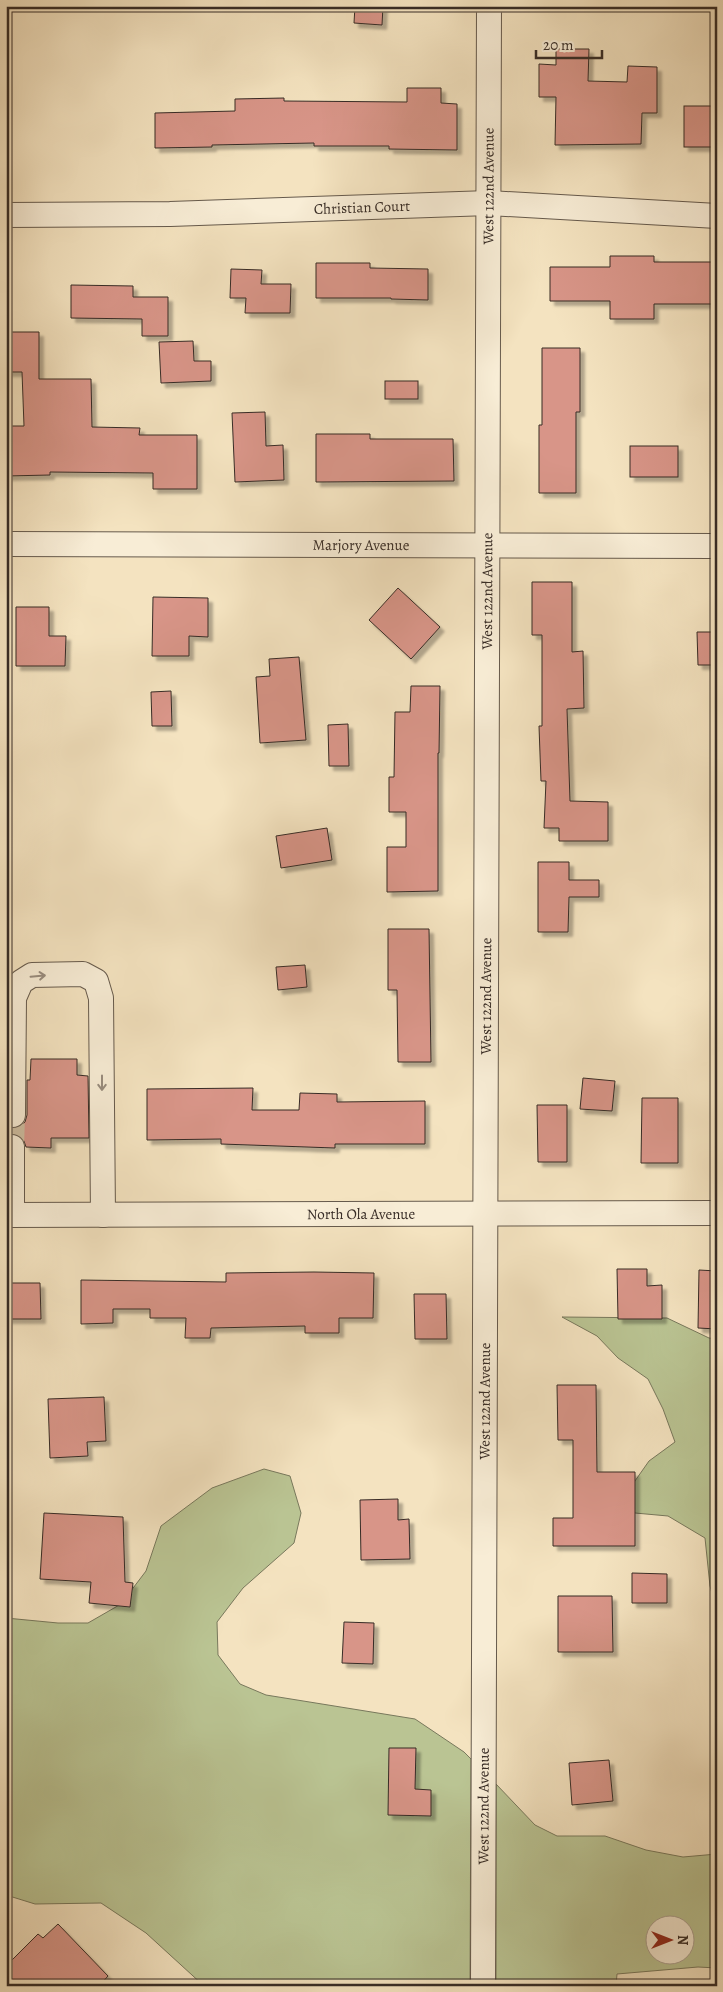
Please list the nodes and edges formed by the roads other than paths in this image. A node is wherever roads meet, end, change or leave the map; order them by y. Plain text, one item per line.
1 (489, 6) edge
2 (489, 203) junction
3 (6, 215) edge
4 (717, 216) edge
5 (6, 544) edge
6 (488, 545) junction
7 (717, 546) edge
8 (13, 1115) tunnel mouth
9 (12, 1147) tunnel mouth
10 (485, 1212) junction
11 (717, 1212) edge
12 (9, 1215) edge
13 (103, 1215) junction
14 (483, 1986) edge

1 - 2 street, West 122nd Avenue
2 - 3 street, Christian Court
2 - 4 street, Christian Court
2 - 6 street, West 122nd Avenue
5 - 6 street, Marjory Avenue
6 - 7 street, Marjory Avenue
6 - 10 street, West 122nd Avenue
8 -> 13 street
9 - 12 street
10 - 11 street, North Ola Avenue
10 - 13 street, North Ola Avenue
10 - 14 street, West 122nd Avenue
12 - 13 street, North Ola Avenue

